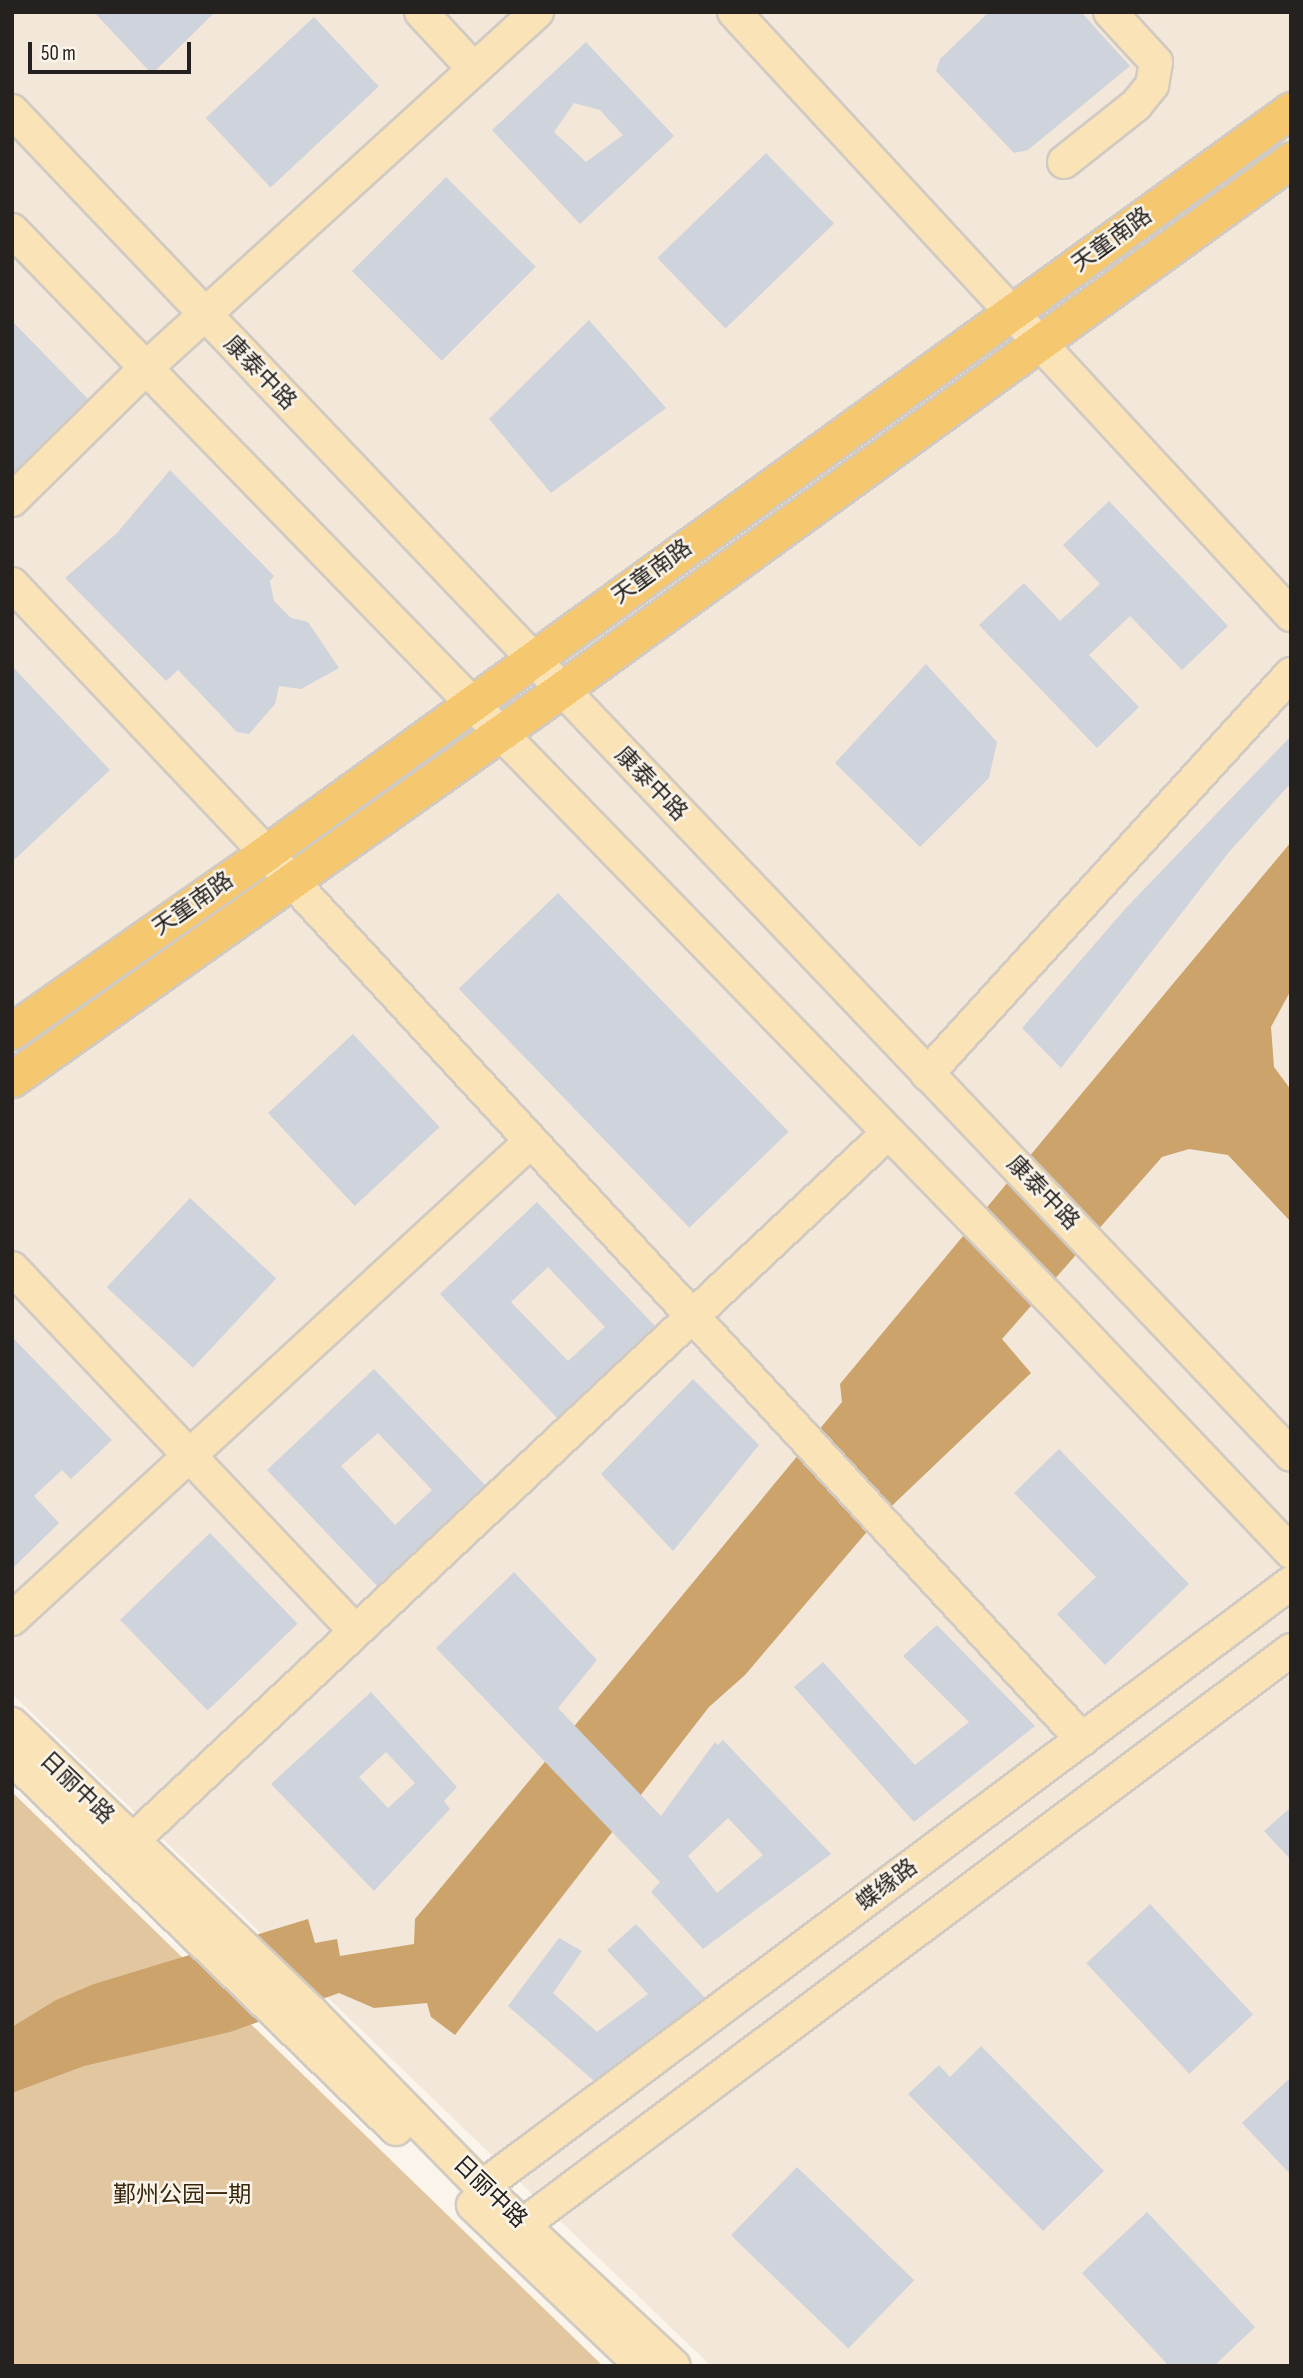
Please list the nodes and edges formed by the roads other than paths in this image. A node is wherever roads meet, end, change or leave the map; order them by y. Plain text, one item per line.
1 (421, 12) edge
2 (537, 12) edge
3 (734, 12) edge
4 (1110, 12) edge
5 (474, 69) junction
6 (1291, 110) edge
7 (12, 111) edge
8 (1291, 160) edge
9 (1064, 162) dead end
10 (16, 241) edge
11 (1013, 312) junction
12 (205, 315) junction
13 (1040, 342) junction
14 (146, 368) junction
15 (12, 500) edge
16 (12, 584) edge
17 (1291, 615) edge
18 (531, 659) junction
19 (1291, 674) edge
20 (561, 690) junction
21 (471, 703) junction
22 (500, 733) junction
23 (266, 853) junction
24 (292, 881) junction
25 (12, 1031) edge
26 (927, 1074) junction
27 (12, 1079) edge
28 (888, 1133) junction
29 (530, 1142) junction
30 (12, 1268) edge
31 (689, 1316) junction
32 (1291, 1455) edge
33 (190, 1456) junction
34 (1291, 1552) edge
35 (1291, 1583) edge
36 (12, 1619) edge
37 (355, 1631) junction
38 (1291, 1650) edge
39 (12, 1724) edge
40 (1082, 1740) junction
41 (12, 1758) edge
42 (132, 1840) junction
43 (222, 1941) junction
44 (306, 2023) junction
45 (482, 2187) junction
46 (515, 2231) junction
47 (642, 2366) edge
48 (674, 2366) edge

1 - 5 street
2 - 5 street
3 - 11 street
4 - 9 street
5 - 12 street
6 - 11 main road, 天童南路
7 - 12 street, 康泰中路
8 - 13 main road, 天童南路
10 - 14 street
11 - 13 street
11 - 18 main road, 天童南路
12 - 14 street
12 - 18 street, 康泰中路
13 - 17 street
13 - 20 main road, 天童南路
14 - 15 street
14 - 21 street
16 - 23 street
18 - 20 street, 康泰中路
18 - 21 main road, 天童南路
19 - 26 street
20 - 22 main road, 天童南路
20 - 26 street, 康泰中路
21 - 22 street
21 - 23 main road, 天童南路
22 - 24 main road, 天童南路
22 - 28 street
23 - 24 street
23 - 25 main road, 天童南路
24 - 27 main road, 天童南路
24 - 29 street
26 - 32 street, 康泰中路
28 - 31 street
28 - 34 street
29 - 31 street
29 - 33 street
30 - 33 street
31 - 37 street
31 - 40 street
33 - 36 street
33 - 37 street
35 - 40 street, 蝶缘路
37 - 42 street
38 - 46 street
39 - 42 street, 日丽中路
40 - 45 street, 蝶缘路
41 - 43 street, 日丽中路
42 - 43 street, 日丽中路
43 - 44 street
44 - 45 street, 日丽中路
44 - 46 street
45 - 46 street, 日丽中路
46 - 47 street, 日丽中路
46 - 48 street, 日丽中路

